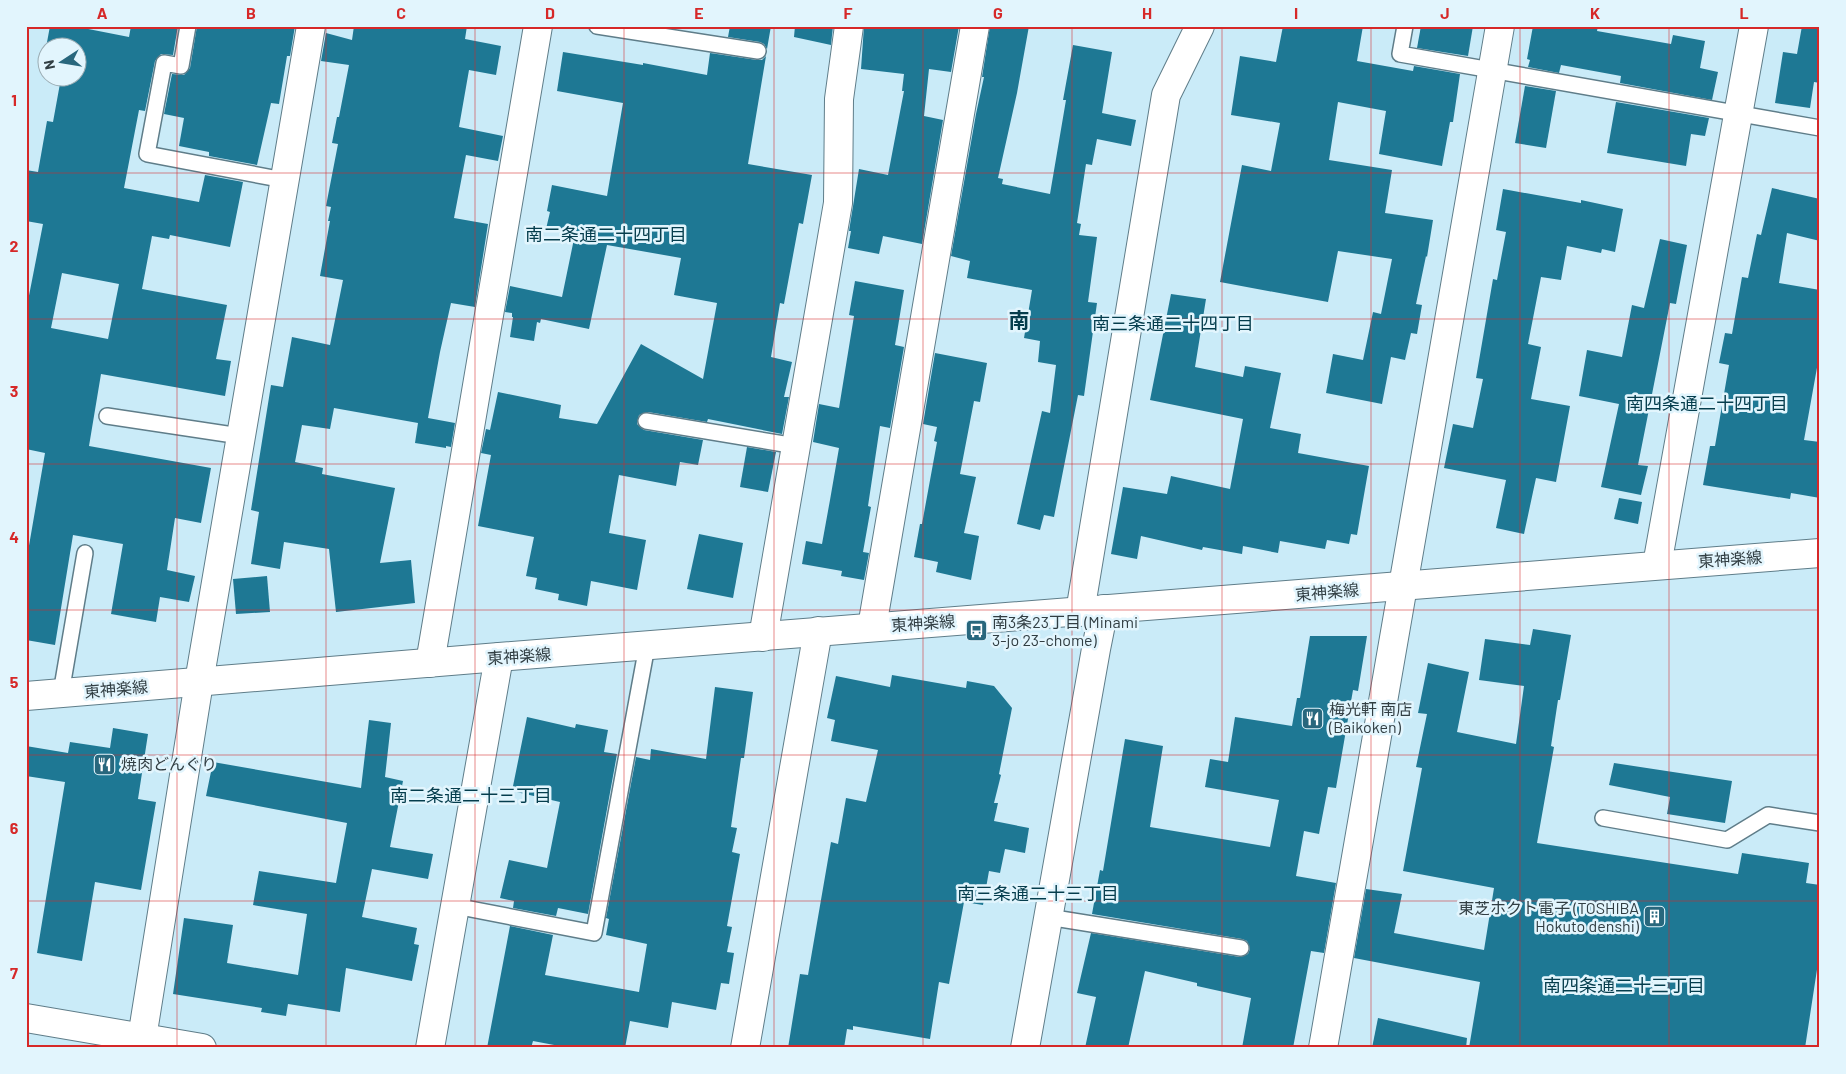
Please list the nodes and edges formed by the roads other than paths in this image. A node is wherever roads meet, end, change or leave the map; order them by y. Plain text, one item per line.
1 (188, 26) edge
2 (311, 26) edge
3 (538, 26) edge
4 (597, 26) edge
5 (849, 26) edge
6 (975, 26) edge
7 (1200, 26) edge
8 (1404, 26) edge
9 (1500, 26) edge
10 (1754, 26) edge
11 (758, 51) dead end
12 (1492, 71) junction
13 (1740, 113) junction
14 (1820, 128) edge
15 (284, 180) junction
16 (107, 416) dead end
17 (646, 420) dead end
18 (240, 436) junction
19 (796, 446) junction
20 (85, 553) dead end
21 (1820, 553) edge
22 (1657, 565) junction
23 (1402, 586) junction
24 (1092, 611) junction
25 (872, 627) junction
26 (818, 631) junction
27 (763, 637) junction
28 (647, 646) junction
29 (498, 657) junction
30 (430, 663) junction
31 (199, 682) junction
32 (61, 693) junction
33 (26, 696) edge
34 (1603, 818) dead end
35 (1820, 823) edge
36 (455, 906) junction
37 (1048, 917) junction
38 (1241, 948) dead end
39 (26, 1018) edge
40 (142, 1038) junction
41 (202, 1048) edge
42 (430, 1048) edge
43 (745, 1048) edge
44 (1025, 1048) edge
45 (1323, 1048) edge

1 - 15 lane
2 - 15 street
3 - 30 street
4 - 11 lane
5 - 19 street
6 - 25 street
7 - 24 street
8 - 12 lane
9 - 12 street
10 - 13 street
12 - 13 lane
12 - 23 street
13 - 14 lane
13 - 22 street
15 - 18 street
16 - 18 lane
17 - 19 lane
18 - 31 street
19 - 27 street
20 - 32 lane
21 - 22 street, 東神楽線
22 - 23 street, 東神楽線
23 - 24 street, 東神楽線
23 - 45 street
24 - 25 street, 東神楽線
24 - 37 street
25 - 26 street, 東神楽線
26 - 27 street, 東神楽線
26 - 43 street
27 - 28 street, 東神楽線
28 - 29 street, 東神楽線
28 - 36 lane
29 - 30 street, 東神楽線
29 - 36 street
30 - 31 street, 東神楽線
31 - 32 street, 東神楽線
31 - 40 street
32 - 33 street, 東神楽線
34 - 35 lane
36 - 42 street
37 - 38 lane
37 - 44 street
39 - 40 street
40 - 41 street

